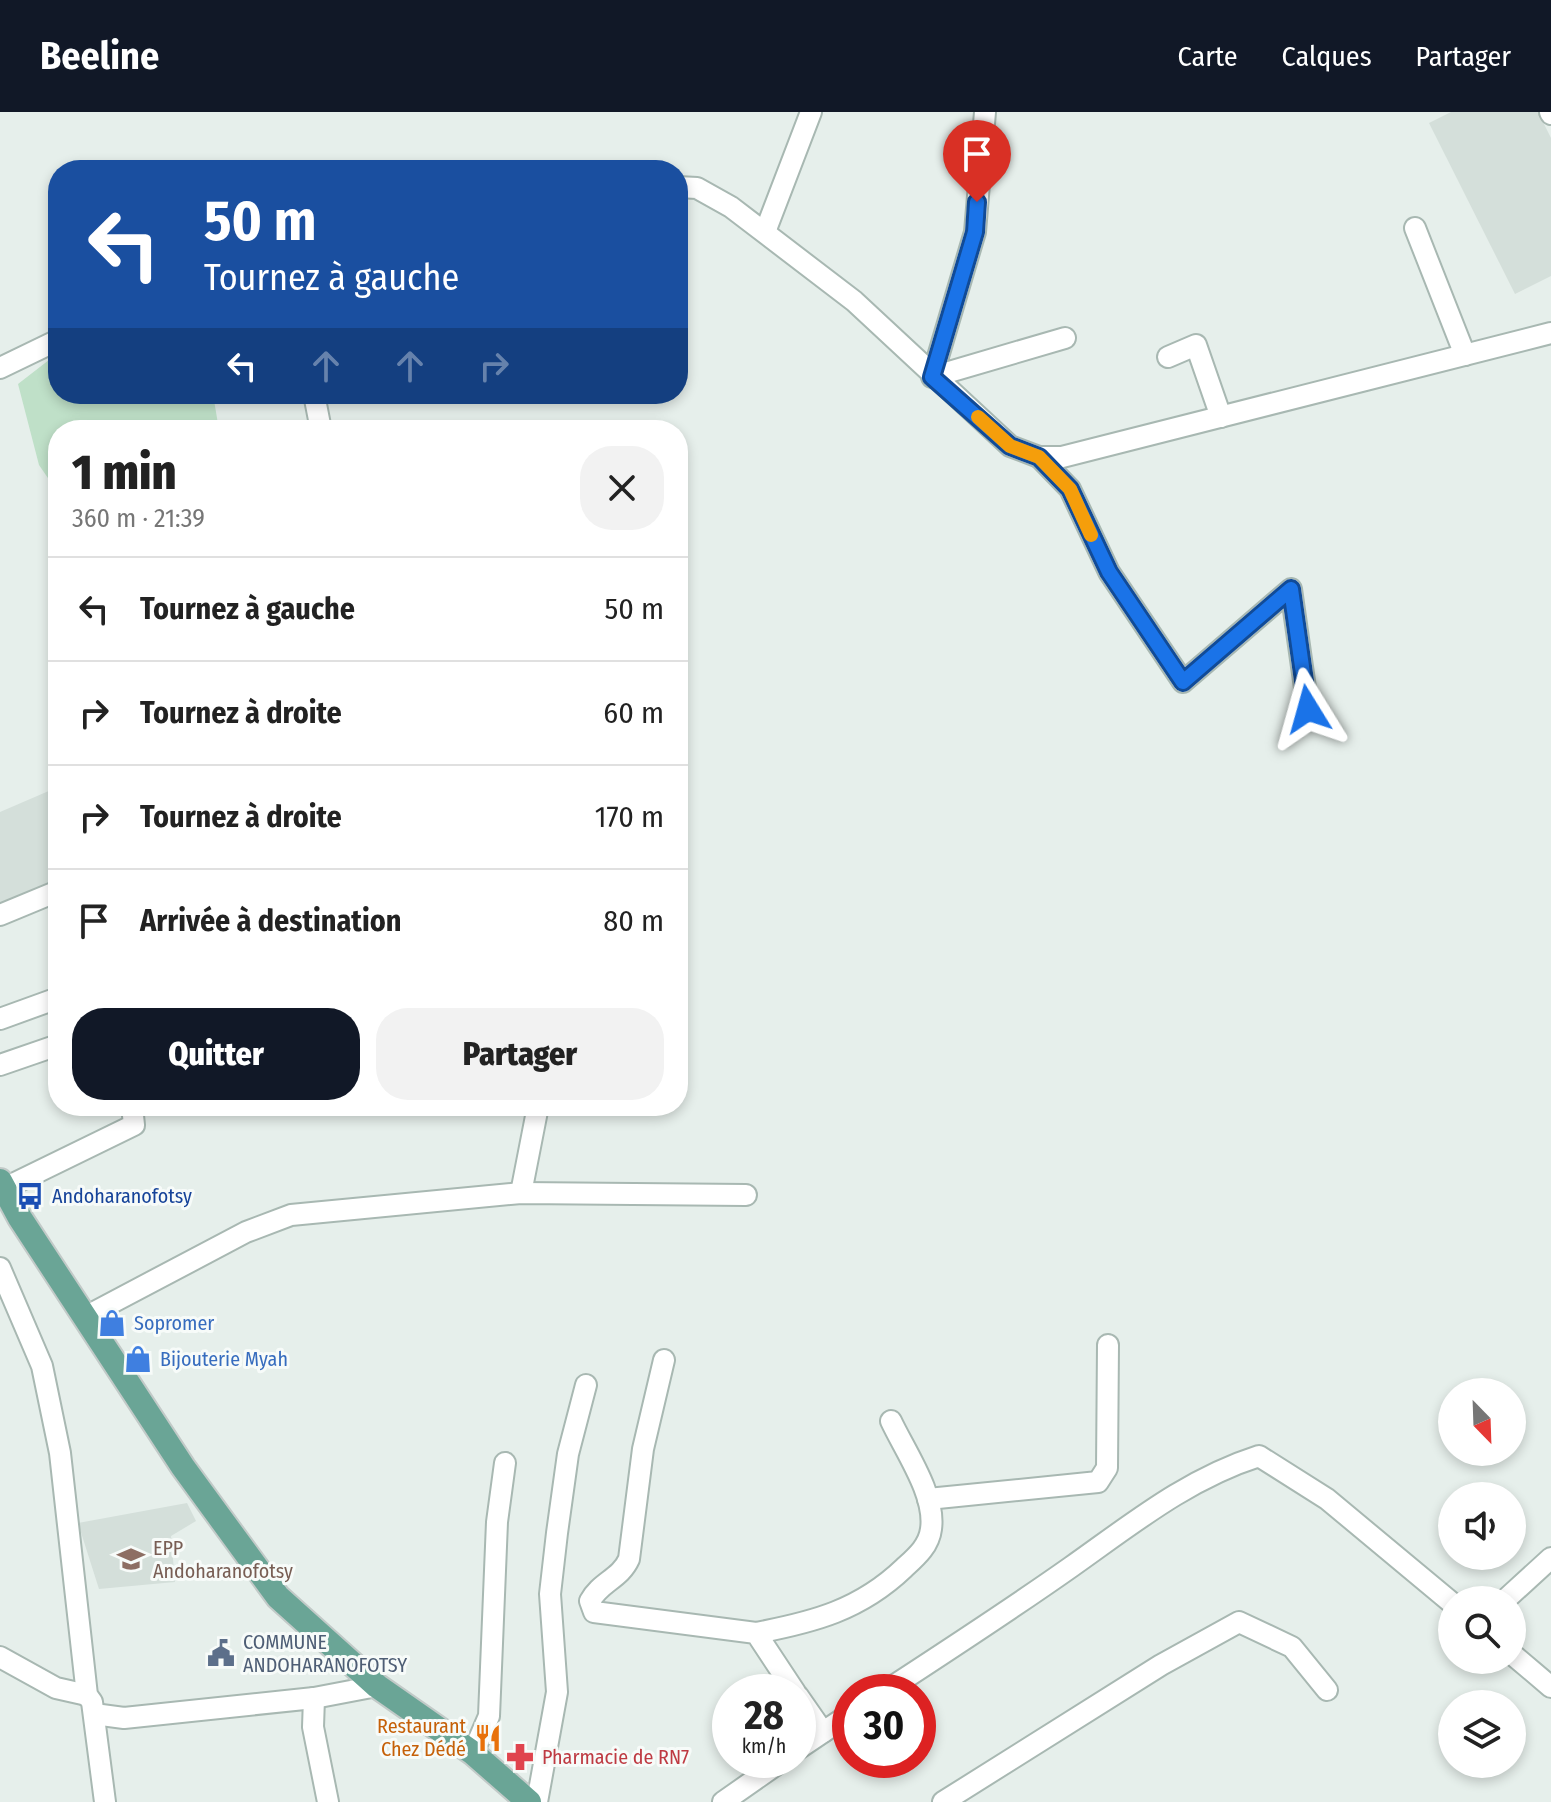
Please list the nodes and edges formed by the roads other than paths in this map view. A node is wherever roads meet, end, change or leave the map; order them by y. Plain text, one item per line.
1 (811, 112) edge
2 (985, 112) edge
3 (688, 188) edge
4 (1415, 228) dead end
5 (765, 232) junction
6 (1551, 333) edge
7 (1065, 338) dead end
8 (48, 345) edge
9 (1465, 355) junction
10 (1168, 357) dead end
11 (0, 368) edge
12 (932, 377) junction
13 (1221, 417) junction
14 (1039, 457) junction
15 (1308, 709) dead end
16 (48, 895) edge
17 (0, 915) edge
18 (48, 1002) edge
19 (0, 1019) edge
20 (48, 1048) edge
21 (0, 1065) edge
22 (133, 1116) edge
23 (536, 1116) edge
24 (521, 1193) junction
25 (746, 1195) dead end
26 (6, 1199) edge
27 (0, 1268) edge
28 (85, 1317) junction
29 (1108, 1345) dead end
30 (664, 1360) dead end
31 (586, 1385) dead end
32 (891, 1421) dead end
33 (505, 1463) dead end
34 (928, 1499) junction
35 (1551, 1558) edge
36 (1520, 1586) edge
37 (1438, 1591) edge
38 (756, 1633) junction
39 (0, 1657) edge
40 (1526, 1666) edge
41 (784, 1674) edge
42 (912, 1674) edge
43 (377, 1686) junction
44 (1551, 1687) edge
45 (1327, 1690) dead end
46 (314, 1698) junction
47 (90, 1705) junction
48 (816, 1722) edge
49 (832, 1726) edge
50 (823, 1732) junction
51 (816, 1737) edge
52 (473, 1753) junction
53 (757, 1778) edge
54 (529, 1801) edge
55 (105, 1802) edge
56 (328, 1802) edge
57 (723, 1802) edge
58 (943, 1802) edge

1 - 5 street
2 - 12 street
3 - 5 street
4 - 9 street
5 - 12 street
6 - 9 street
7 - 12 street
8 - 11 street
9 - 13 street
10 - 13 street
12 - 14 street
13 - 14 street
14 - 15 street
16 - 17 street
18 - 19 street
20 - 21 street
22 - 26 street
23 - 24 street
24 - 25 street
24 - 28 street
26 - 28 main road
27 - 47 street
28 - 43 main road
29 - 34 street
30 - 38 street
31 - 54 street
32 - 34 street
33 - 52 street
34 - 38 street
35 - 36 street
37 - 42 street
38 - 41 street
39 - 47 street
40 - 44 street
43 - 46 street
43 - 52 main road
45 - 58 street
46 - 47 street
46 - 56 street
47 - 55 street
48 - 50 street
49 - 50 street
50 - 51 street
52 - 54 main road
53 - 57 street

